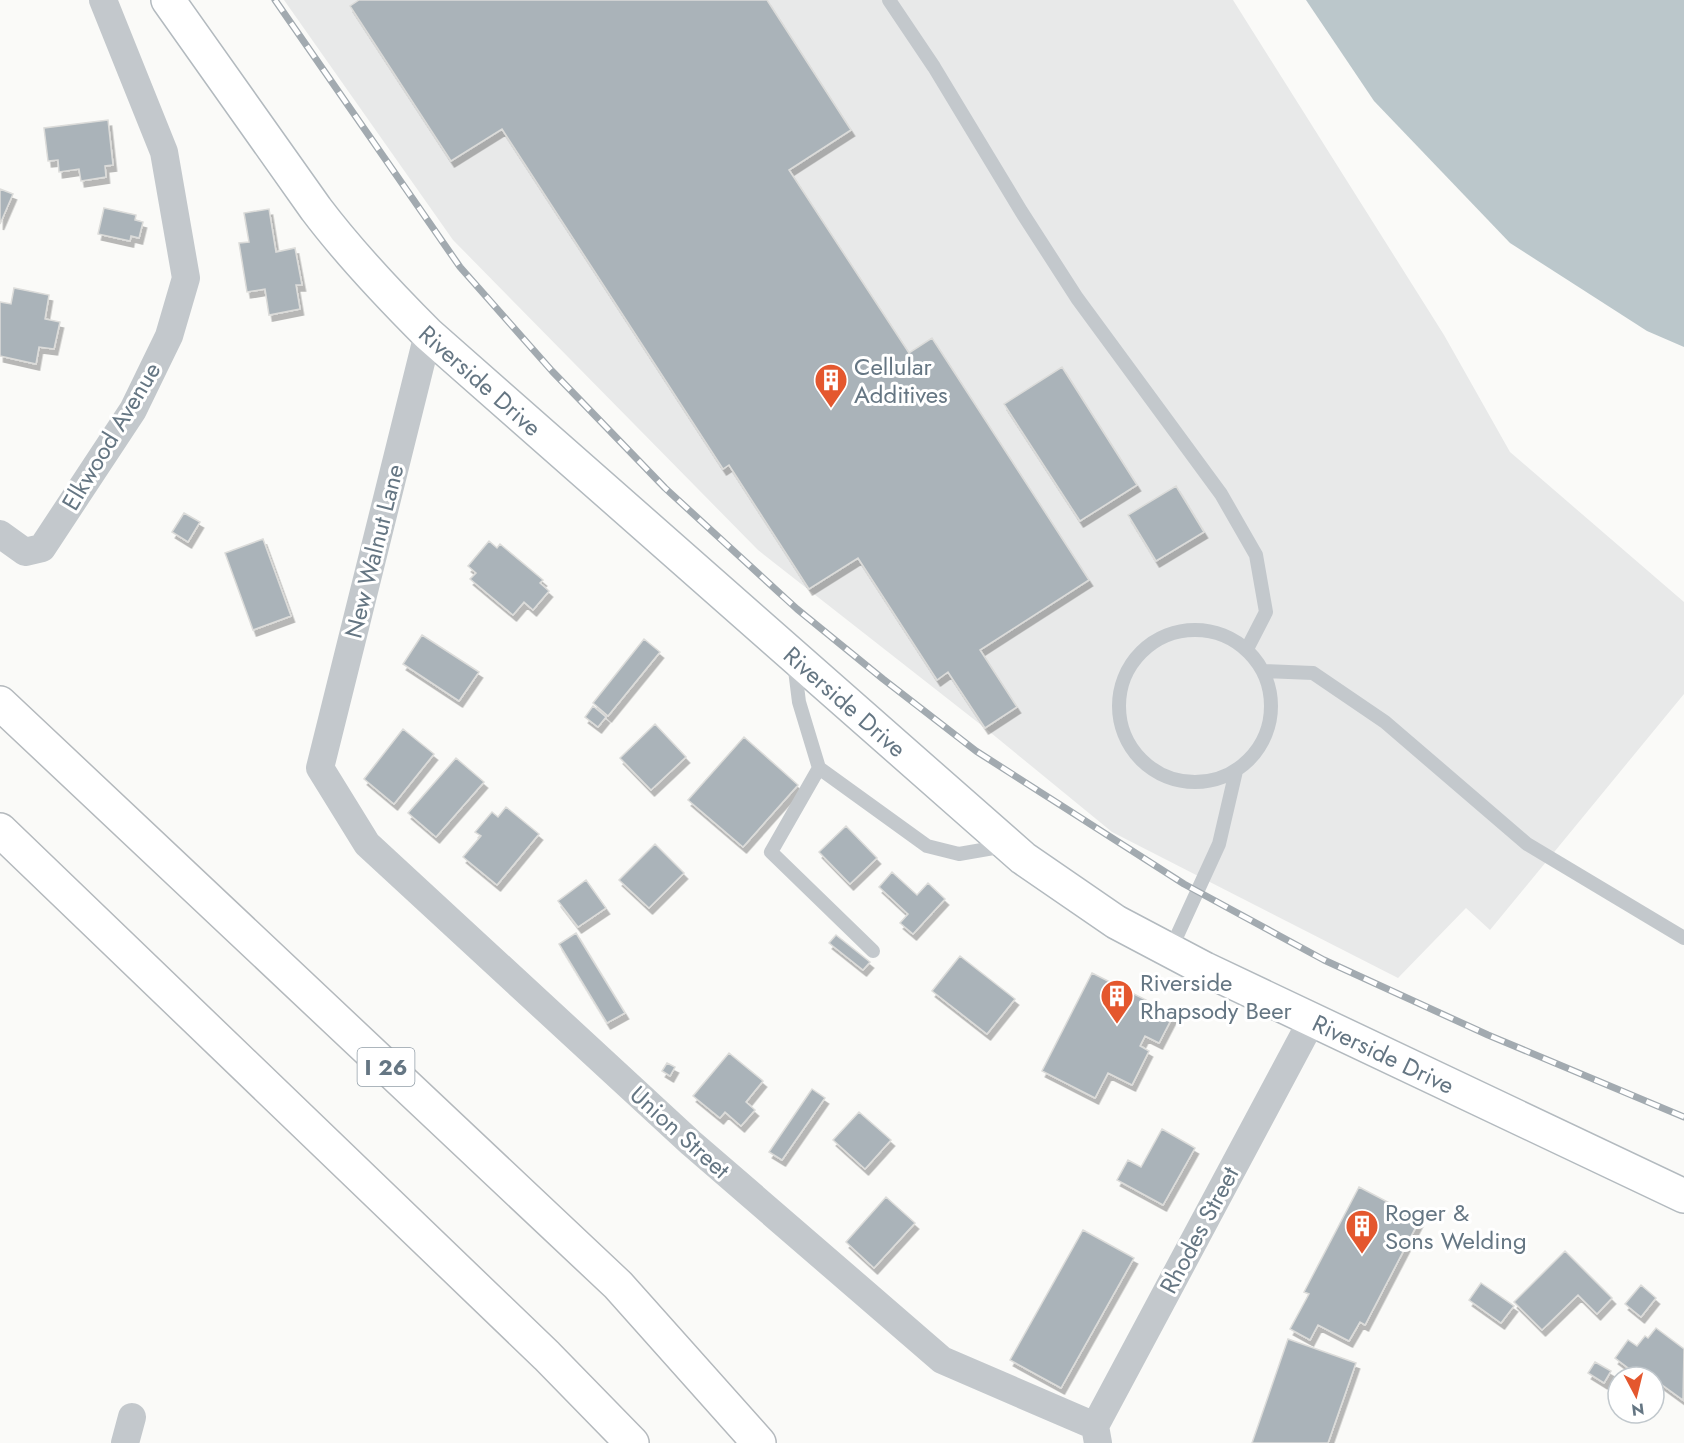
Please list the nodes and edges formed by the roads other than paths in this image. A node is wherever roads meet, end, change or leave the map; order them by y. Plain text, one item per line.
1 (103, 0) edge
2 (168, 0) edge
3 (889, 0) edge
4 (428, 334) junction
5 (0, 534) edge
6 (1247, 649) junction
7 (793, 657) junction
8 (1265, 671) junction
9 (0, 703) edge
10 (320, 768) joint
11 (819, 768) junction
12 (1236, 771) junction
13 (0, 830) edge
14 (1008, 845) junction
15 (1684, 938) edge
16 (873, 951) dead end
17 (1170, 951) junction
18 (1312, 1020) junction
19 (1684, 1196) edge
20 (1096, 1435) edge
21 (632, 1443) edge
22 (759, 1443) edge

1 - 5 street, Elkwood Avenue
2 - 4 main road, Riverside Drive
3 - 6 lane
4 - 7 main road, Riverside Drive
4 - 10 street, New Walnut Lane
6 - 8 lane
6 - 12 lane
7 - 11 lane
7 - 14 main road, Riverside Drive
8 - 12 lane
8 - 15 lane
9 - 22 main road, I 26
10 - 20 street, Union Street
11 - 14 lane
11 - 16 lane
12 - 17 lane
13 - 21 main road
14 - 17 main road, Riverside Drive
17 - 18 main road, Riverside Drive
18 - 19 main road, Riverside Drive
18 - 20 street, Rhodes Street

